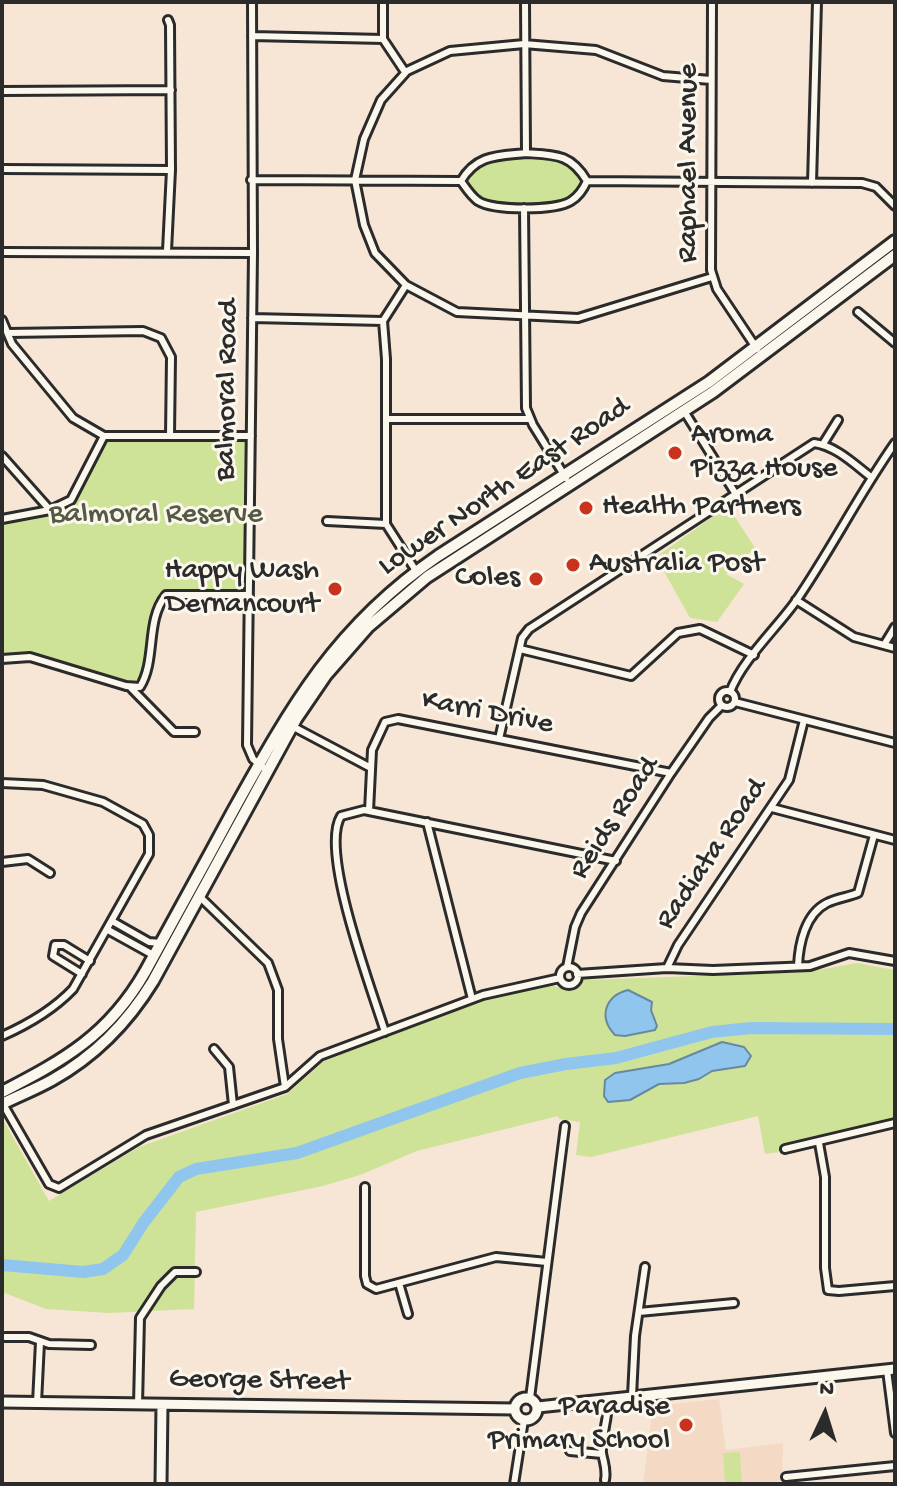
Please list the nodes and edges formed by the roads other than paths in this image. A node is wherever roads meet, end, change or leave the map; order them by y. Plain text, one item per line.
1 (252, 2) edge
2 (383, 2) edge
3 (525, 2) edge
4 (712, 2) edge
5 (817, 2) edge
6 (168, 20) dead end
7 (252, 36) junction
8 (383, 39) junction
9 (524, 44) junction
10 (405, 72) junction
11 (711, 80) junction
12 (171, 90) junction
13 (2, 91) edge
14 (526, 153) junction
15 (2, 169) edge
16 (171, 170) junction
17 (251, 180) junction
18 (355, 180) junction
19 (461, 181) junction
20 (587, 181) junction
21 (711, 183) junction
22 (812, 183) junction
23 (895, 206) edge
24 (524, 208) junction
25 (895, 241) edge
26 (167, 251) junction
27 (2, 252) edge
28 (253, 253) junction
29 (895, 255) edge
30 (712, 277) junction
31 (406, 285) junction
32 (858, 312) dead end
33 (525, 317) junction
34 (252, 318) junction
35 (2, 320) edge
36 (383, 321) junction
37 (8, 333) junction
38 (895, 343) edge
39 (759, 352) junction
40 (681, 407) junction
41 (386, 419) junction
42 (530, 419) junction
43 (838, 420) dead end
44 (104, 436) junction
45 (170, 436) junction
46 (251, 436) junction
47 (895, 443) edge
48 (823, 444) junction
49 (2, 456) edge
50 (871, 477) junction
51 (567, 480) junction
52 (737, 496) junction
53 (50, 510) junction
54 (2, 519) edge
55 (327, 521) dead end
56 (386, 524) junction
57 (416, 571) junction
58 (249, 595) junction
59 (796, 600) junction
60 (895, 627) edge
61 (884, 645) junction
62 (895, 648) edge
63 (520, 649) junction
64 (754, 655) junction
65 (2, 659) edge
66 (130, 686) junction
67 (730, 692) junction
68 (735, 702) junction
69 (722, 705) junction
70 (804, 720) junction
71 (288, 724) junction
72 (195, 732) dead end
73 (499, 739) junction
74 (895, 743) edge
75 (263, 768) junction
76 (371, 768) junction
77 (671, 773) junction
78 (2, 783) edge
79 (772, 808) junction
80 (367, 810) junction
81 (427, 822) junction
82 (874, 835) junction
83 (895, 840) edge
84 (616, 861) junction
85 (2, 862) edge
86 (50, 873) dead end
87 (194, 893) junction
88 (112, 921) junction
89 (108, 930) junction
90 (164, 948) junction
91 (154, 956) junction
92 (90, 961) junction
93 (895, 961) edge
94 (798, 966) junction
95 (567, 967) junction
96 (667, 968) junction
97 (82, 974) junction
98 (577, 974) junction
99 (560, 978) junction
100 (472, 999) junction
101 (385, 1032) junction
102 (2, 1036) edge
103 (214, 1049) dead end
104 (285, 1087) junction
105 (2, 1092) edge
106 (2, 1103) edge
107 (233, 1105) junction
108 (895, 1123) edge
109 (565, 1126) dead end
110 (819, 1143) junction
111 (785, 1149) dead end
112 (365, 1187) dead end
113 (547, 1262) junction
114 (645, 1267) dead end
115 (196, 1272) dead end
116 (399, 1283) junction
117 (895, 1286) edge
118 (734, 1303) dead end
119 (639, 1312) junction
120 (408, 1314) dead end
121 (5, 1337) dead end
122 (40, 1342) junction
123 (91, 1345) dead end
124 (891, 1370) edge
125 (632, 1396) junction
126 (530, 1398) junction
127 (608, 1399) junction
128 (2, 1402) edge
129 (37, 1403) junction
130 (138, 1405) junction
131 (162, 1405) junction
132 (538, 1407) junction
133 (515, 1409) junction
134 (524, 1420) junction
135 (895, 1433) edge
136 (570, 1451) dead end
137 (602, 1454) junction
138 (895, 1466) edge
139 (819, 1473) junction
140 (786, 1477) dead end
141 (605, 1480) dead end
142 (161, 1484) edge
143 (514, 1484) edge
144 (820, 1484) edge

1 - 7 street, Balmoral Road
2 - 8 street
3 - 9 street
4 - 11 street, Raphael Avenue
5 - 22 street
6 - 12 street
7 - 8 street
7 - 17 street, Balmoral Road
8 - 10 street
9 - 10 street
9 - 11 street
9 - 14 street
10 - 18 street
11 - 21 street, Raphael Avenue
12 - 13 street
12 - 16 street
14 - 19 street
14 - 20 street
15 - 16 street
16 - 26 street
17 - 18 street
17 - 28 street, Balmoral Road
18 - 19 street
18 - 31 street
19 - 24 street
20 - 21 street
20 - 24 street
21 - 22 street
21 - 30 street, Raphael Avenue
22 - 23 street
24 - 33 street
25 - 39 main road, Lower North East Road
26 - 27 street
26 - 28 street
28 - 34 street, Balmoral Road
29 - 39 main road, Lower North East Road
30 - 33 street
30 - 39 street, Raphael Avenue
31 - 33 street
31 - 36 street
32 - 38 street
33 - 42 street
34 - 36 street
34 - 46 street, Balmoral Road
35 - 37 street
36 - 41 street
37 - 44 street
37 - 45 street
39 - 40 main road, Lower North East Road
40 - 51 main road, Lower North East Road
40 - 52 street
41 - 42 street
41 - 56 street
42 - 51 street
43 - 48 street
44 - 45 street
44 - 53 street
45 - 46 street
46 - 58 street, Balmoral Road
47 - 50 street
48 - 50 street
48 - 52 street
49 - 53 street
50 - 59 street
51 - 57 main road, Lower North East Road
51 - 71 main road, Lower North East Road
52 - 63 street
53 - 54 street
55 - 56 street
56 - 57 street
57 - 71 main road, Lower North East Road
58 - 66 street
58 - 75 street, Balmoral Road
59 - 61 street
59 - 64 street
60 - 61 street
61 - 62 street
63 - 64 street
63 - 73 street
64 - 67 street
65 - 66 street
66 - 72 street
67 - 68 street
67 - 69 street
68 - 69 street
68 - 70 street
69 - 77 street, Reids Road
70 - 74 street
70 - 79 street, Radiata Road
71 - 75 main road, Lower North East Road
71 - 76 street
73 - 76 street, Karri Drive
73 - 77 street, Karri Drive
75 - 87 main road, Lower North East Road
76 - 80 street, Karri Drive
77 - 84 street, Reids Road
78 - 88 street
79 - 82 street
79 - 96 street, Radiata Road
80 - 81 street
80 - 101 street
81 - 84 street
81 - 100 street
82 - 83 street
82 - 94 street
84 - 95 street, Reids Road
85 - 86 street
87 - 90 main road, Lower North East Road
87 - 104 street
88 - 89 street
88 - 90 street
89 - 91 street
89 - 92 street
90 - 91 main road, Lower North East Road
90 - 106 main road, Lower North East Road
91 - 105 main road, Lower North East Road
92 - 97 street
92 - 97 street
93 - 94 street
94 - 96 street
95 - 98 street
95 - 99 street
96 - 98 street
97 - 102 street
98 - 99 street
99 - 100 street
100 - 101 street
101 - 104 street
103 - 107 street
104 - 107 street
106 - 107 street
108 - 110 street
109 - 113 street
110 - 111 street
110 - 117 street
112 - 116 street
113 - 116 street
113 - 126 street
114 - 119 street
115 - 130 street
116 - 120 street
118 - 119 street
119 - 125 street
121 - 122 street
122 - 123 street
122 - 129 street
124 - 125 street
124 - 135 street
125 - 127 street
126 - 132 street
126 - 133 street
127 - 132 street
127 - 137 street
128 - 129 street, George Street
129 - 130 street, George Street
130 - 131 street, George Street
131 - 133 street, George Street
131 - 142 street
132 - 134 street
133 - 134 street
134 - 143 street
136 - 137 street
137 - 141 street
138 - 139 street
139 - 140 street
139 - 144 street

